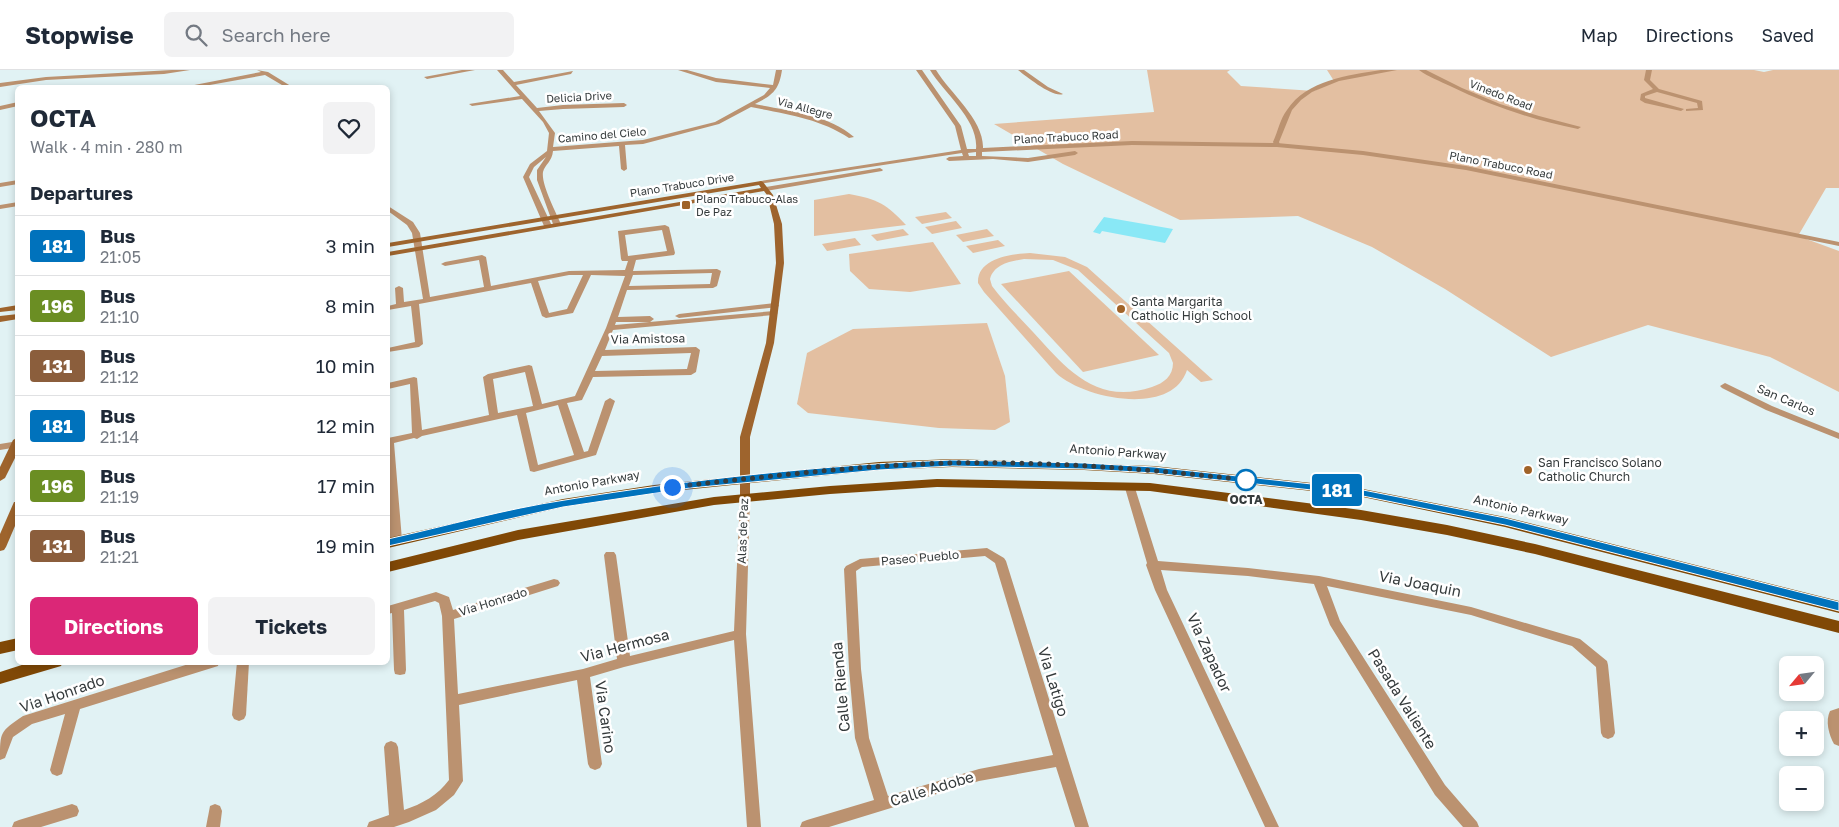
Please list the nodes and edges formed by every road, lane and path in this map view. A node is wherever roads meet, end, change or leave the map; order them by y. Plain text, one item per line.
1 (187, 70) edge
2 (260, 70) edge
3 (472, 70) edge
4 (500, 70) edge
5 (681, 70) edge
6 (779, 70) edge
7 (919, 70) edge
8 (933, 70) edge
9 (1021, 70) edge
10 (1356, 70) edge
11 (1394, 70) edge
12 (1422, 70) edge
13 (1649, 70) edge
14 (571, 72) dead end
15 (266, 74) junction
16 (1366, 74) junction
17 (427, 77) dead end
18 (512, 84) junction
19 (0, 85) edge
20 (200, 85) edge
21 (286, 85) edge
22 (775, 87) junction
23 (1657, 90) junction
24 (1060, 94) dead end
25 (522, 97) junction
26 (472, 104) dead end
27 (15, 105) edge
28 (750, 105) junction
29 (624, 106) dead end
30 (0, 108) edge
31 (1681, 109) dead end
32 (534, 110) junction
33 (1688, 110) dead end
34 (1578, 127) dead end
35 (851, 137) dead end
36 (1154, 144) junction
37 (622, 145) junction
38 (1277, 145) junction
39 (549, 151) junction
40 (965, 154) junction
41 (979, 154) junction
42 (624, 169) dead end
43 (540, 170) junction
44 (528, 171) junction
45 (540, 180) junction
46 (15, 182) edge
47 (526, 182) junction
48 (0, 185) edge
49 (763, 186) junction
50 (15, 205) edge
51 (0, 208) edge
52 (390, 209) edge
53 (555, 220) junction
54 (546, 222) junction
55 (419, 244) junction
56 (1839, 244) edge
57 (390, 245) edge
58 (390, 253) edge
59 (633, 258) junction
60 (444, 264) dead end
61 (588, 273) junction
62 (628, 273) junction
63 (534, 280) junction
64 (399, 288) dead end
65 (626, 288) junction
66 (488, 289) junction
67 (427, 301) junction
68 (415, 303) junction
69 (400, 306) junction
70 (15, 308) edge
71 (390, 308) edge
72 (774, 309) junction
73 (0, 310) edge
74 (15, 316) edge
75 (0, 319) edge
76 (612, 324) junction
77 (390, 350) edge
78 (599, 353) junction
79 (591, 374) junction
80 (390, 386) edge
81 (1724, 386) dead end
82 (610, 401) dead end
83 (562, 402) junction
84 (538, 408) junction
85 (521, 412) junction
86 (494, 418) junction
87 (416, 436) junction
88 (1839, 436) edge
89 (390, 441) edge
90 (15, 443) edge
91 (0, 447) edge
92 (15, 447) edge
93 (580, 457) junction
94 (0, 478) edge
95 (744, 479) junction
96 (1130, 488) junction
97 (390, 492) edge
98 (745, 498) junction
99 (15, 512) edge
100 (392, 542) edge
101 (0, 547) edge
102 (987, 552) joint
103 (610, 555) dead end
104 (853, 565) joint
105 (1152, 565) junction
106 (390, 567) edge
107 (1319, 580) junction
108 (554, 583) dead end
109 (1839, 607) edge
110 (393, 609) edge
111 (448, 616) junction
112 (1839, 627) edge
113 (740, 634) junction
114 (15, 645) edge
115 (0, 648) edge
116 (624, 662) junction
117 (45, 665) edge
118 (204, 665) edge
119 (243, 665) edge
120 (400, 670) dead end
121 (583, 674) junction
122 (0, 678) edge
123 (452, 701) junction
124 (74, 706) junction
125 (1837, 714) edge
126 (239, 715) dead end
127 (1608, 733) dead end
128 (1839, 740) edge
129 (391, 747) dead end
130 (0, 754) edge
131 (1060, 760) junction
132 (596, 764) dead end
133 (57, 770) dead end
134 (883, 804) junction
135 (72, 811) dead end
136 (215, 811) dead end
137 (397, 819) junction
138 (19, 827) edge
139 (214, 827) edge
140 (374, 827) edge
141 (754, 827) edge
142 (807, 827) edge
143 (1082, 827) edge
144 (1272, 827) edge
145 (1472, 827) edge

1 - 19 street
2 - 15 street
3 - 17 street
4 - 18 street
5 - 22 street
6 - 22 street
7 - 40 street
8 - 41 street
9 - 24 street
10 - 16 street
11 - 16 street
12 - 34 street, Vinedo Road
13 - 23 street
14 - 18 street
15 - 20 street
15 - 21 street
16 - 38 street
18 - 25 street
22 - 28 street, Camino del Cielo
23 - 31 street
23 - 33 street
25 - 26 street
25 - 32 street
27 - 30 street
28 - 35 street, Via Allegre
28 - 37 street, Camino del Cielo
29 - 32 street, Delicia Drive
32 - 39 street
36 - 38 street, Plano Trabuco Road
36 - 41 street, Plano Trabuco Road
36 - 41 street, Plano Trabuco Road
37 - 39 street, Camino del Cielo
37 - 42 street
38 - 56 street, Plano Trabuco Road
39 - 43 street
39 - 44 street
40 - 41 street, Plano Trabuco Drive
40 - 49 street, Plano Trabuco Drive
43 - 44 street
43 - 45 street
44 - 47 street
45 - 47 street
45 - 53 street
46 - 48 street
47 - 54 street
49 - 53 main road, Plano Trabuco Drive
49 - 72 main road, Alas de Paz
50 - 51 street
52 - 55 street
53 - 54 main road, Plano Trabuco Drive
54 - 55 main road, Plano Trabuco Drive
55 - 57 main road, Plano Trabuco Drive
55 - 58 main road, Plano Trabuco Drive
55 - 67 street
59 - 59 street
59 - 62 street, Via Amistosa
60 - 66 street
61 - 62 street
61 - 63 street
61 - 63 street
62 - 65 street, Via Amistosa
62 - 65 street
63 - 66 street
64 - 69 street
65 - 76 street, Via Amistosa
66 - 67 street
67 - 68 street
68 - 69 street
68 - 77 street
69 - 71 street
70 - 73 main road
72 - 76 street, Via Amistosa
72 - 95 main road, Alas de Paz
74 - 75 main road
76 - 78 street, Via Amistosa
78 - 79 street, Via Amistosa
78 - 79 street, Via Amistosa
79 - 83 street, Via Amistosa
80 - 87 street
81 - 88 street, San Carlos
82 - 93 street
83 - 84 street, Via Amistosa
83 - 93 street
84 - 85 street, Via Amistosa
84 - 86 street
85 - 86 street, Via Amistosa
85 - 93 street
86 - 87 street, Via Amistosa
87 - 89 street, Via Amistosa
90 - 91 street
92 - 94 main road
95 - 98 main road, Alas de Paz
95 - 100 main road, Antonio Parkway
95 - 109 main road, Antonio Parkway
96 - 98 main road
96 - 105 street, Via Zapador
96 - 112 main road
97 - 100 street
98 - 106 main road
98 - 113 street, Alas de Paz
99 - 101 main road
102 - 104 street, Paseo Pueblo
102 - 131 street, Via Latigo
103 - 116 street
104 - 134 street, Calle Rienda
105 - 107 street, Via Joaquin
105 - 144 street, Via Zapador
107 - 127 street, Via Joaquin
107 - 145 street, Pasada Valiente
108 - 111 street, Via Honrado
110 - 111 street, Via Honrado
110 - 120 street
111 - 123 street
113 - 116 street, Via Hermosa
113 - 141 street, Alas de Paz
114 - 115 main road
116 - 121 street, Via Hermosa
117 - 122 main road
118 - 124 street, Via Honrado
119 - 126 street
121 - 123 street, Via Hermosa
121 - 132 street, Via Carino
123 - 137 street
124 - 130 street, Via Honrado
124 - 133 street
125 - 128 street
129 - 137 street
131 - 134 street, Calle Adobe
131 - 143 street, Via Latigo
134 - 142 street, Calle Adobe
135 - 138 street
136 - 139 street
137 - 140 street

